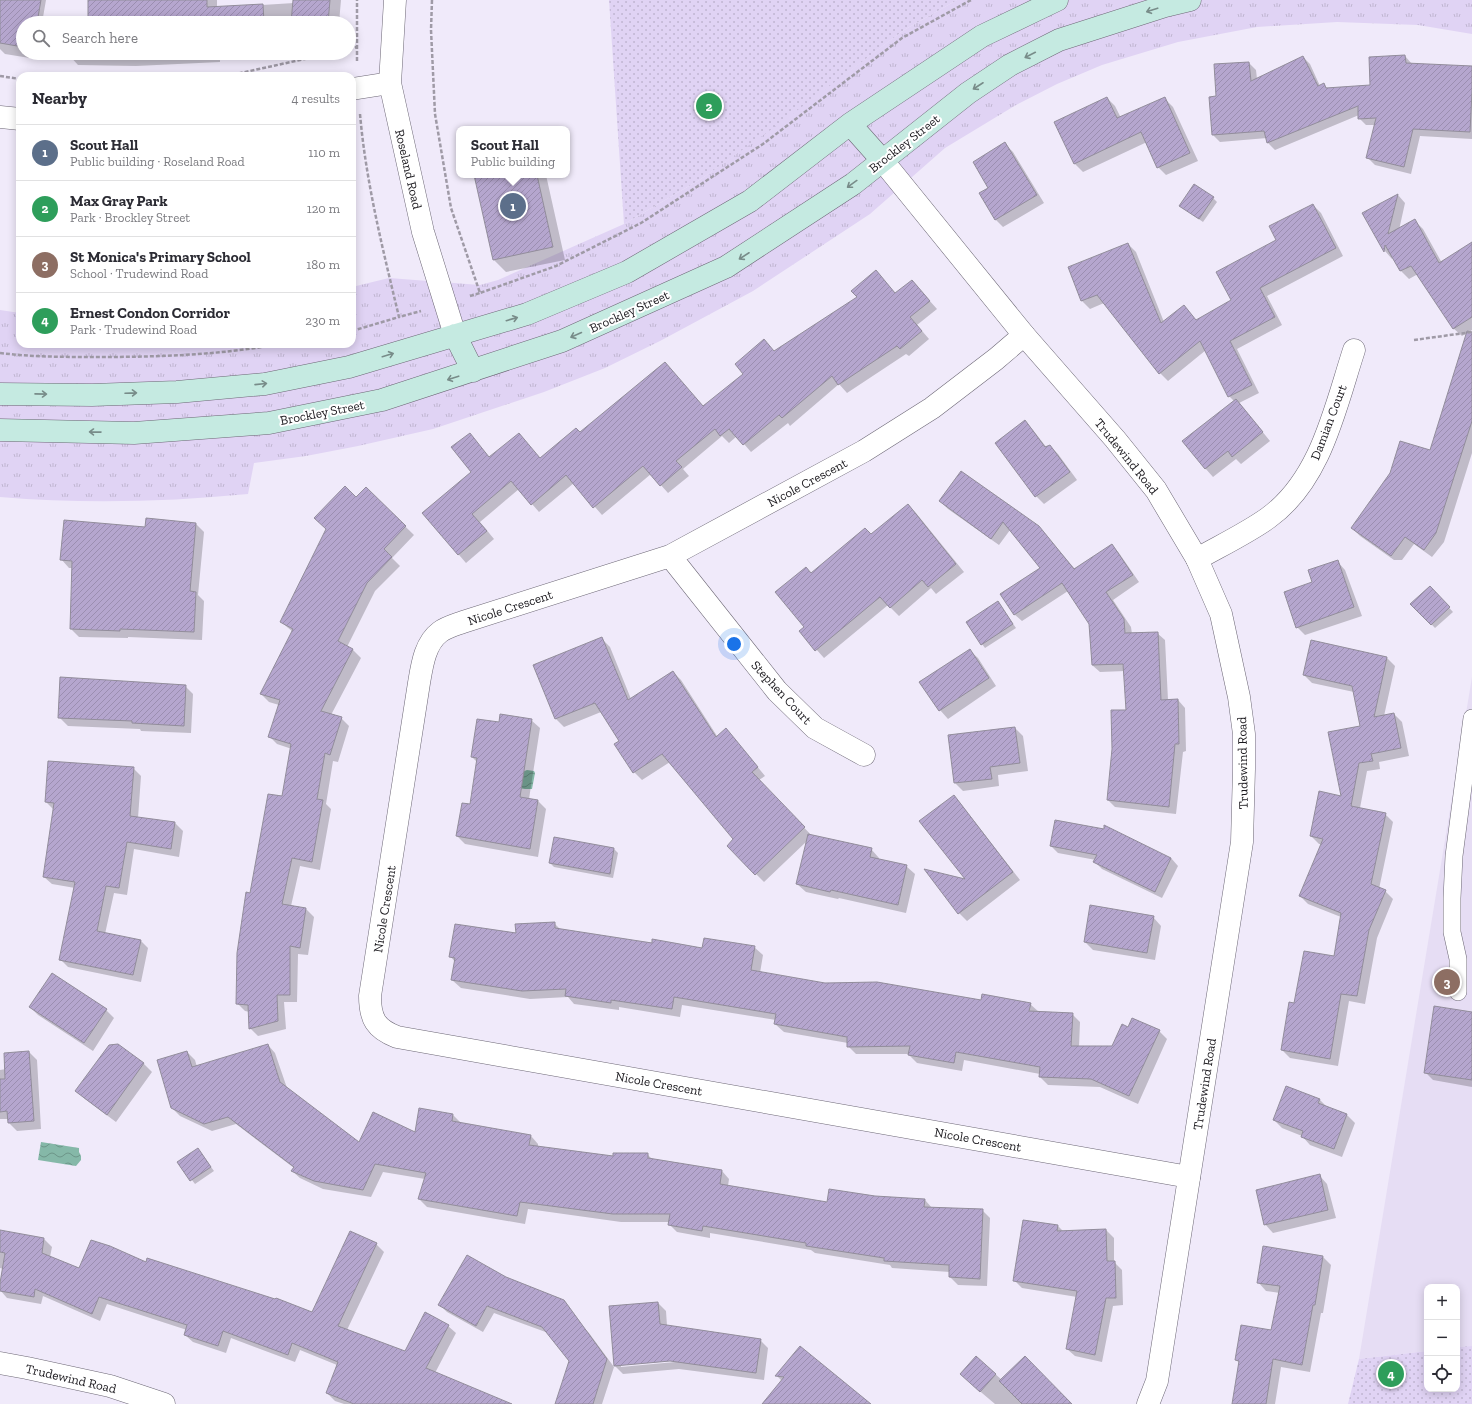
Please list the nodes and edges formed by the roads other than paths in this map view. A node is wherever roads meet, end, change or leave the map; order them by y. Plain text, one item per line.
1 (396, 0) edge
2 (1057, 0) edge
3 (1190, 0) edge
4 (390, 82) junction
5 (356, 88) edge
6 (0, 117) edge
7 (16, 119) edge
8 (850, 124) junction
9 (882, 160) junction
10 (455, 335) junction
11 (1024, 335) junction
12 (1354, 350) dead end
13 (473, 371) junction
14 (1, 399) edge
15 (0, 430) edge
16 (670, 556) junction
17 (1197, 559) junction
18 (1472, 718) edge
19 (864, 755) dead end
20 (1458, 992) dead end
21 (1189, 1177) junction
22 (0, 1363) edge
23 (164, 1404) edge
24 (1148, 1404) edge

1 - 4 street, Roseland Road
2 - 8 main road
3 -> 9 main road, Brockley Street
4 - 5 street
4 - 10 street, Roseland Road
6 - 7 street
8 - 9 main road
10 -> 8 main road
9 - 11 street, Trudewind Road
9 -> 13 main road, Brockley Street
10 - 13 main road
14 -> 10 main road
11 - 16 street, Nicole Crescent
11 - 17 street, Trudewind Road
12 - 17 street, Damian Court
13 -> 15 main road, Brockley Street
16 - 19 street, Stephen Court
16 - 21 street, Nicole Crescent
17 - 21 street, Trudewind Road
18 - 20 lane
21 - 24 street, Trudewind Road
22 - 23 street, Trudewind Road

